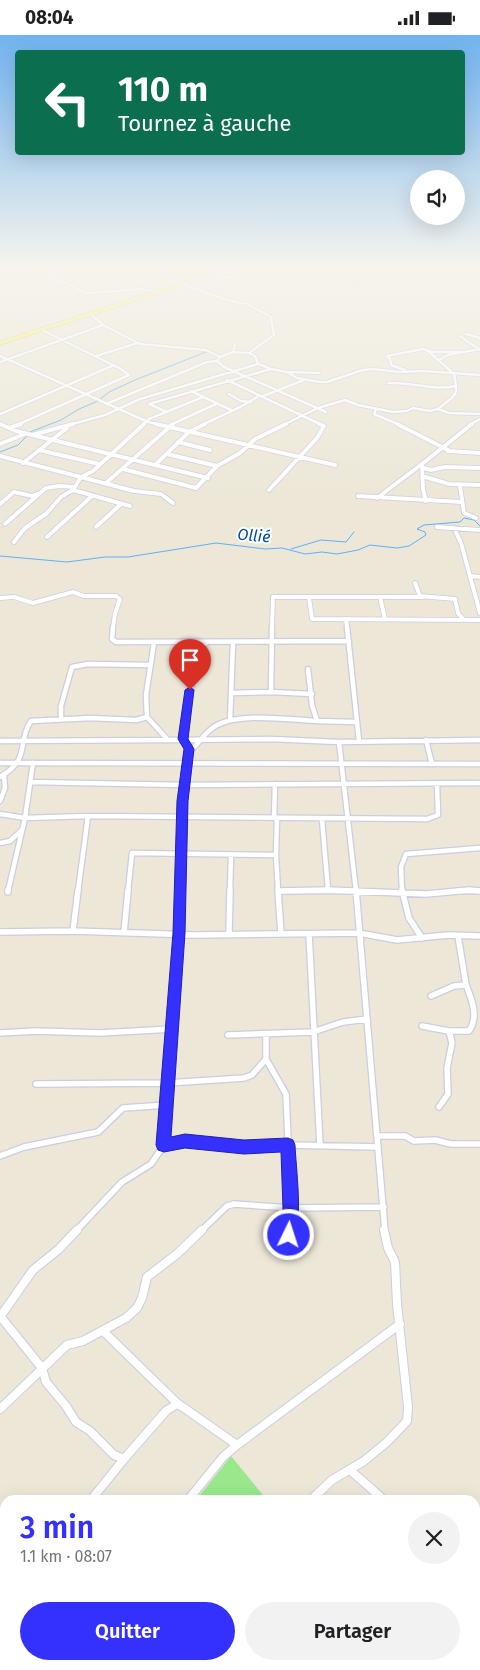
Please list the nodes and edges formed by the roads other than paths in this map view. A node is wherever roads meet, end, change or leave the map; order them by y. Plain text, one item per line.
1 (54, 343) edge
2 (69, 343) edge
3 (137, 343) edge
4 (141, 343) edge
5 (262, 343) edge
6 (235, 344) dead end
7 (480, 350) edge
8 (428, 351) junction
9 (233, 352) junction
10 (466, 352) junction
11 (249, 353) junction
12 (0, 356) edge
13 (96, 356) junction
14 (220, 357) junction
15 (7, 359) junction
16 (439, 360) junction
17 (218, 361) junction
18 (0, 362) edge
19 (258, 364) junction
20 (114, 365) junction
21 (270, 369) junction
22 (408, 371) junction
23 (235, 372) junction
24 (287, 372) junction
25 (319, 373) dead end
26 (454, 374) junction
27 (480, 375) edge
28 (220, 377) junction
29 (245, 377) junction
30 (305, 380) junction
31 (228, 381) junction
32 (388, 383) dead end
33 (67, 386) junction
34 (183, 386) junction
35 (456, 386) junction
36 (191, 391) junction
37 (279, 391) junction
38 (85, 394) junction
39 (229, 394) dead end
40 (261, 396) junction
41 (203, 397) junction
42 (140, 399) junction
43 (252, 402) junction
44 (149, 403) junction
45 (106, 404) junction
46 (216, 404) junction
47 (318, 408) junction
48 (116, 409) junction
49 (376, 409) junction
50 (438, 409) junction
51 (231, 410) junction
52 (167, 412) junction
53 (326, 412) dead end
54 (0, 414) edge
55 (480, 414) edge
56 (301, 415) junction
57 (480, 419) edge
58 (148, 422) junction
59 (0, 424) edge
60 (69, 426) junction
61 (166, 427) junction
62 (9, 428) junction
63 (189, 432) junction
64 (26, 433) junction
65 (32, 435) junction
66 (52, 440) junction
67 (178, 443) junction
68 (0, 444) edge
69 (248, 445) junction
70 (444, 447) junction
71 (39, 450) junction
72 (210, 450) dead end
73 (439, 451) junction
74 (450, 451) junction
75 (480, 453) edge
76 (112, 454) junction
77 (167, 454) junction
78 (0, 456) edge
79 (300, 456) junction
80 (134, 459) junction
81 (23, 463) junction
82 (99, 464) junction
83 (155, 465) junction
84 (335, 465) dead end
85 (218, 466) junction
86 (423, 466) junction
87 (480, 468) edge
88 (123, 469) junction
89 (422, 476) junction
90 (81, 477) junction
91 (208, 478) junction
92 (106, 483) junction
93 (480, 485) edge
94 (460, 486) junction
95 (74, 489) junction
96 (269, 490) dead end
97 (38, 494) junction
98 (92, 496) junction
99 (358, 496) dead end
100 (376, 498) junction
101 (0, 499) edge
102 (5, 499) junction
103 (426, 501) junction
104 (462, 502) junction
105 (121, 503) junction
106 (173, 503) dead end
107 (0, 504) edge
108 (130, 506) dead end
109 (476, 518) dead end
110 (5, 525) dead end
111 (96, 527) dead end
112 (437, 527) dead end
113 (454, 528) junction
114 (480, 530) edge
115 (47, 537) dead end
116 (14, 542) dead end
117 (470, 576) junction
118 (480, 577) edge
119 (416, 583) dead end
120 (309, 597) junction
121 (380, 597) junction
122 (424, 597) junction
123 (0, 598) edge
124 (480, 613) edge
125 (346, 619) junction
126 (385, 619) junction
127 (464, 620) junction
128 (480, 620) edge
129 (349, 641) junction
130 (154, 643) junction
131 (206, 643) junction
132 (233, 643) junction
133 (273, 643) junction
134 (150, 665) junction
135 (308, 669) dead end
136 (272, 692) junction
137 (231, 693) junction
138 (312, 694) junction
139 (146, 717) junction
140 (61, 719) junction
141 (230, 720) junction
142 (317, 721) junction
143 (355, 722) junction
144 (183, 739) junction
145 (200, 739) junction
146 (168, 740) junction
147 (426, 740) junction
148 (480, 740) edge
149 (0, 741) edge
150 (25, 741) junction
151 (359, 741) junction
152 (339, 742) junction
153 (189, 752) junction
154 (20, 762) junction
155 (0, 763) edge
156 (33, 763) junction
157 (340, 763) junction
158 (187, 764) junction
159 (432, 764) junction
160 (480, 764) edge
161 (2, 776) edge
162 (31, 782) junction
163 (480, 783) edge
164 (275, 784) junction
165 (343, 784) junction
166 (437, 784) junction
167 (184, 785) junction
168 (0, 801) edge
169 (0, 814) edge
170 (88, 816) junction
171 (25, 818) junction
172 (182, 818) junction
173 (276, 818) junction
174 (346, 818) junction
175 (322, 819) junction
176 (21, 831) junction
177 (0, 843) edge
178 (480, 848) edge
179 (181, 853) junction
180 (231, 855) junction
181 (276, 855) junction
182 (328, 890) junction
183 (280, 891) junction
184 (356, 891) junction
185 (480, 891) edge
186 (8, 893) dead end
187 (402, 893) junction
188 (74, 931) junction
189 (0, 932) edge
190 (124, 933) junction
191 (179, 933) junction
192 (281, 933) junction
193 (359, 933) junction
194 (229, 934) junction
195 (309, 934) junction
196 (458, 936) junction
197 (480, 937) edge
198 (422, 938) junction
199 (466, 985) junction
200 (431, 996) dead end
201 (367, 1019) junction
202 (422, 1026) dead end
203 (172, 1029) junction
204 (448, 1031) junction
205 (313, 1032) junction
206 (0, 1033) edge
207 (266, 1034) junction
208 (228, 1035) dead end
209 (266, 1059) junction
210 (168, 1083) junction
211 (36, 1084) dead end
212 (167, 1105) junction
213 (439, 1107) dead end
214 (378, 1137) junction
215 (480, 1144) edge
216 (164, 1145) junction
217 (288, 1145) junction
218 (320, 1145) junction
219 (378, 1147) junction
220 (0, 1156) edge
221 (384, 1207) junction
222 (290, 1208) junction
223 (289, 1235) dead end
224 (0, 1317) edge
225 (400, 1323) junction
226 (103, 1331) junction
227 (42, 1368) junction
228 (177, 1404) junction
229 (0, 1409) edge
230 (237, 1445) junction
231 (124, 1459) junction
232 (350, 1470) junction
233 (95, 1495) edge
234 (192, 1495) edge
235 (316, 1495) edge
236 (378, 1495) edge

1 - 15 street
2 - 13 street
3 - 13 street
4 - 14 street
5 - 11 street
6 - 9 street
7 - 10 street
8 - 10 street
8 - 16 street
8 - 22 street
9 - 11 street
9 - 14 street
10 - 16 street
11 - 19 street
12 - 15 street
13 - 20 street
14 - 17 street
15 - 18 street
15 - 33 street
16 - 26 street
17 - 23 street
17 - 45 street
19 - 21 street
19 - 23 street
20 - 33 street
20 - 38 street
21 - 24 street
21 - 29 street
22 - 26 street
22 - 30 street
23 - 28 street
23 - 29 street
24 - 25 street
24 - 30 street
26 - 27 street
26 - 35 street
28 - 31 street
28 - 34 street
29 - 31 street
29 - 37 street
30 - 37 street
31 - 36 street
31 - 40 street
32 - 35 street
33 - 38 street
33 - 54 street
34 - 36 street
34 - 42 street
35 - 50 street
36 - 41 street
36 - 44 street
37 - 40 street
37 - 47 street
38 - 45 street
38 - 62 street
39 - 43 street
40 - 43 street
40 - 56 street
41 - 46 street
41 - 52 street
42 - 44 street
42 - 48 street
43 - 51 street
44 - 52 street
45 - 48 street
46 - 51 street
46 - 61 street
47 - 49 street
47 - 53 street
47 - 56 street
48 - 58 street
48 - 60 street
49 - 50 street
49 - 70 street
50 - 55 street
51 - 63 street
52 - 58 street
56 - 69 street
56 - 79 street
57 - 70 street
58 - 61 street
58 - 76 street
59 - 62 street
60 - 65 street
60 - 66 street
61 - 63 street
61 - 80 street
62 - 64 street
63 - 67 street
63 - 69 street
64 - 65 street
64 - 68 street
65 - 66 street
66 - 71 street
66 - 76 street
67 - 72 street
67 - 77 street
69 - 79 street
69 - 85 street
70 - 73 street
70 - 74 street
71 - 81 street
71 - 82 street
73 - 74 street
73 - 86 street
74 - 75 street
76 - 80 street
76 - 82 street
77 - 83 street
77 - 85 street
78 - 81 street
79 - 84 street
79 - 96 street
80 - 83 street
80 - 88 street
81 - 90 street
82 - 90 street
83 - 91 street
85 - 91 street
86 - 87 street
86 - 89 street
86 - 100 street
88 - 91 street
88 - 92 street
89 - 94 street
89 - 103 street
90 - 92 street
90 - 95 street
92 - 106 street
93 - 94 street
94 - 104 street
95 - 97 street
95 - 98 street
95 - 116 street
97 - 102 street
97 - 110 street
98 - 105 street
98 - 115 street
99 - 100 street
100 - 103 street
101 - 102 street
102 - 107 street
103 - 104 street
104 - 109 street
105 - 108 street
105 - 111 street
112 - 113 street
113 - 114 street
113 - 117 street
117 - 118 street
117 - 124 street
119 - 122 street
120 - 121 street
120 - 125 street
120 - 133 street
121 - 122 street
121 - 126 street
122 - 127 street
123 - 130 street
125 - 126 street
125 - 129 street
126 - 127 street
127 - 128 street
129 - 133 street
129 - 143 street
130 - 131 street
130 - 134 street
131 - 132 street
131 - 144 street
132 - 133 street
132 - 137 street
133 - 136 street
134 - 139 street
134 - 140 street
135 - 138 street
136 - 137 street
136 - 138 street
137 - 141 street
138 - 142 street
139 - 140 street
139 - 146 street
140 - 150 street
141 - 142 street
141 - 145 street
142 - 143 street
143 - 151 street
144 - 145 street
144 - 146 street
144 - 153 street
145 - 152 street
145 - 153 street
146 - 150 street
147 - 148 street
147 - 151 street
147 - 159 street
149 - 150 street
150 - 154 street
151 - 152 street
152 - 157 street
153 - 158 street
154 - 155 street
154 - 156 street
154 - 161 street
156 - 158 street
156 - 162 street
157 - 158 street
157 - 159 street
157 - 165 street
158 - 167 street
159 - 160 street
161 - 168 street
162 - 167 street
162 - 171 street
163 - 166 street
164 - 165 street
164 - 167 street
164 - 173 street
165 - 166 street
165 - 174 street
166 - 174 street
167 - 172 street
169 - 171 street
170 - 171 street
170 - 172 street
170 - 188 street
171 - 176 street
172 - 173 street
172 - 179 street
173 - 175 street
173 - 181 street
174 - 175 street
174 - 184 street
175 - 182 street
176 - 177 street
176 - 186 street
178 - 187 street
179 - 180 street
179 - 190 street
179 - 191 street
180 - 181 street
180 - 194 street
181 - 183 street
182 - 183 street
182 - 184 street
183 - 192 street
184 - 187 street
184 - 193 street
185 - 187 street
187 - 198 street
188 - 189 street
188 - 190 street
190 - 191 street
191 - 194 street
191 - 203 street
192 - 194 street
192 - 195 street
193 - 195 street
193 - 198 street
193 - 201 street
195 - 205 street
196 - 197 street
196 - 198 street
196 - 199 street
199 - 200 street
199 - 204 street
201 - 205 street
201 - 214 street
202 - 204 street
203 - 206 street
203 - 210 street
204 - 213 street
205 - 207 street
205 - 218 street
207 - 208 street
207 - 209 street
209 - 210 street
209 - 217 street
210 - 211 street
210 - 212 street
212 - 216 street
212 - 220 street
214 - 215 street
214 - 219 street
216 - 217 street
216 - 224 street
217 - 218 street
217 - 222 street
218 - 219 street
219 - 221 street
221 - 222 street
221 - 225 street
222 - 223 street
222 - 226 street
224 - 227 street
225 - 230 street
225 - 232 street
226 - 227 street
226 - 228 street
227 - 229 street
227 - 231 street
228 - 230 street
228 - 231 street
230 - 234 street
231 - 233 street
232 - 235 street
232 - 236 street

